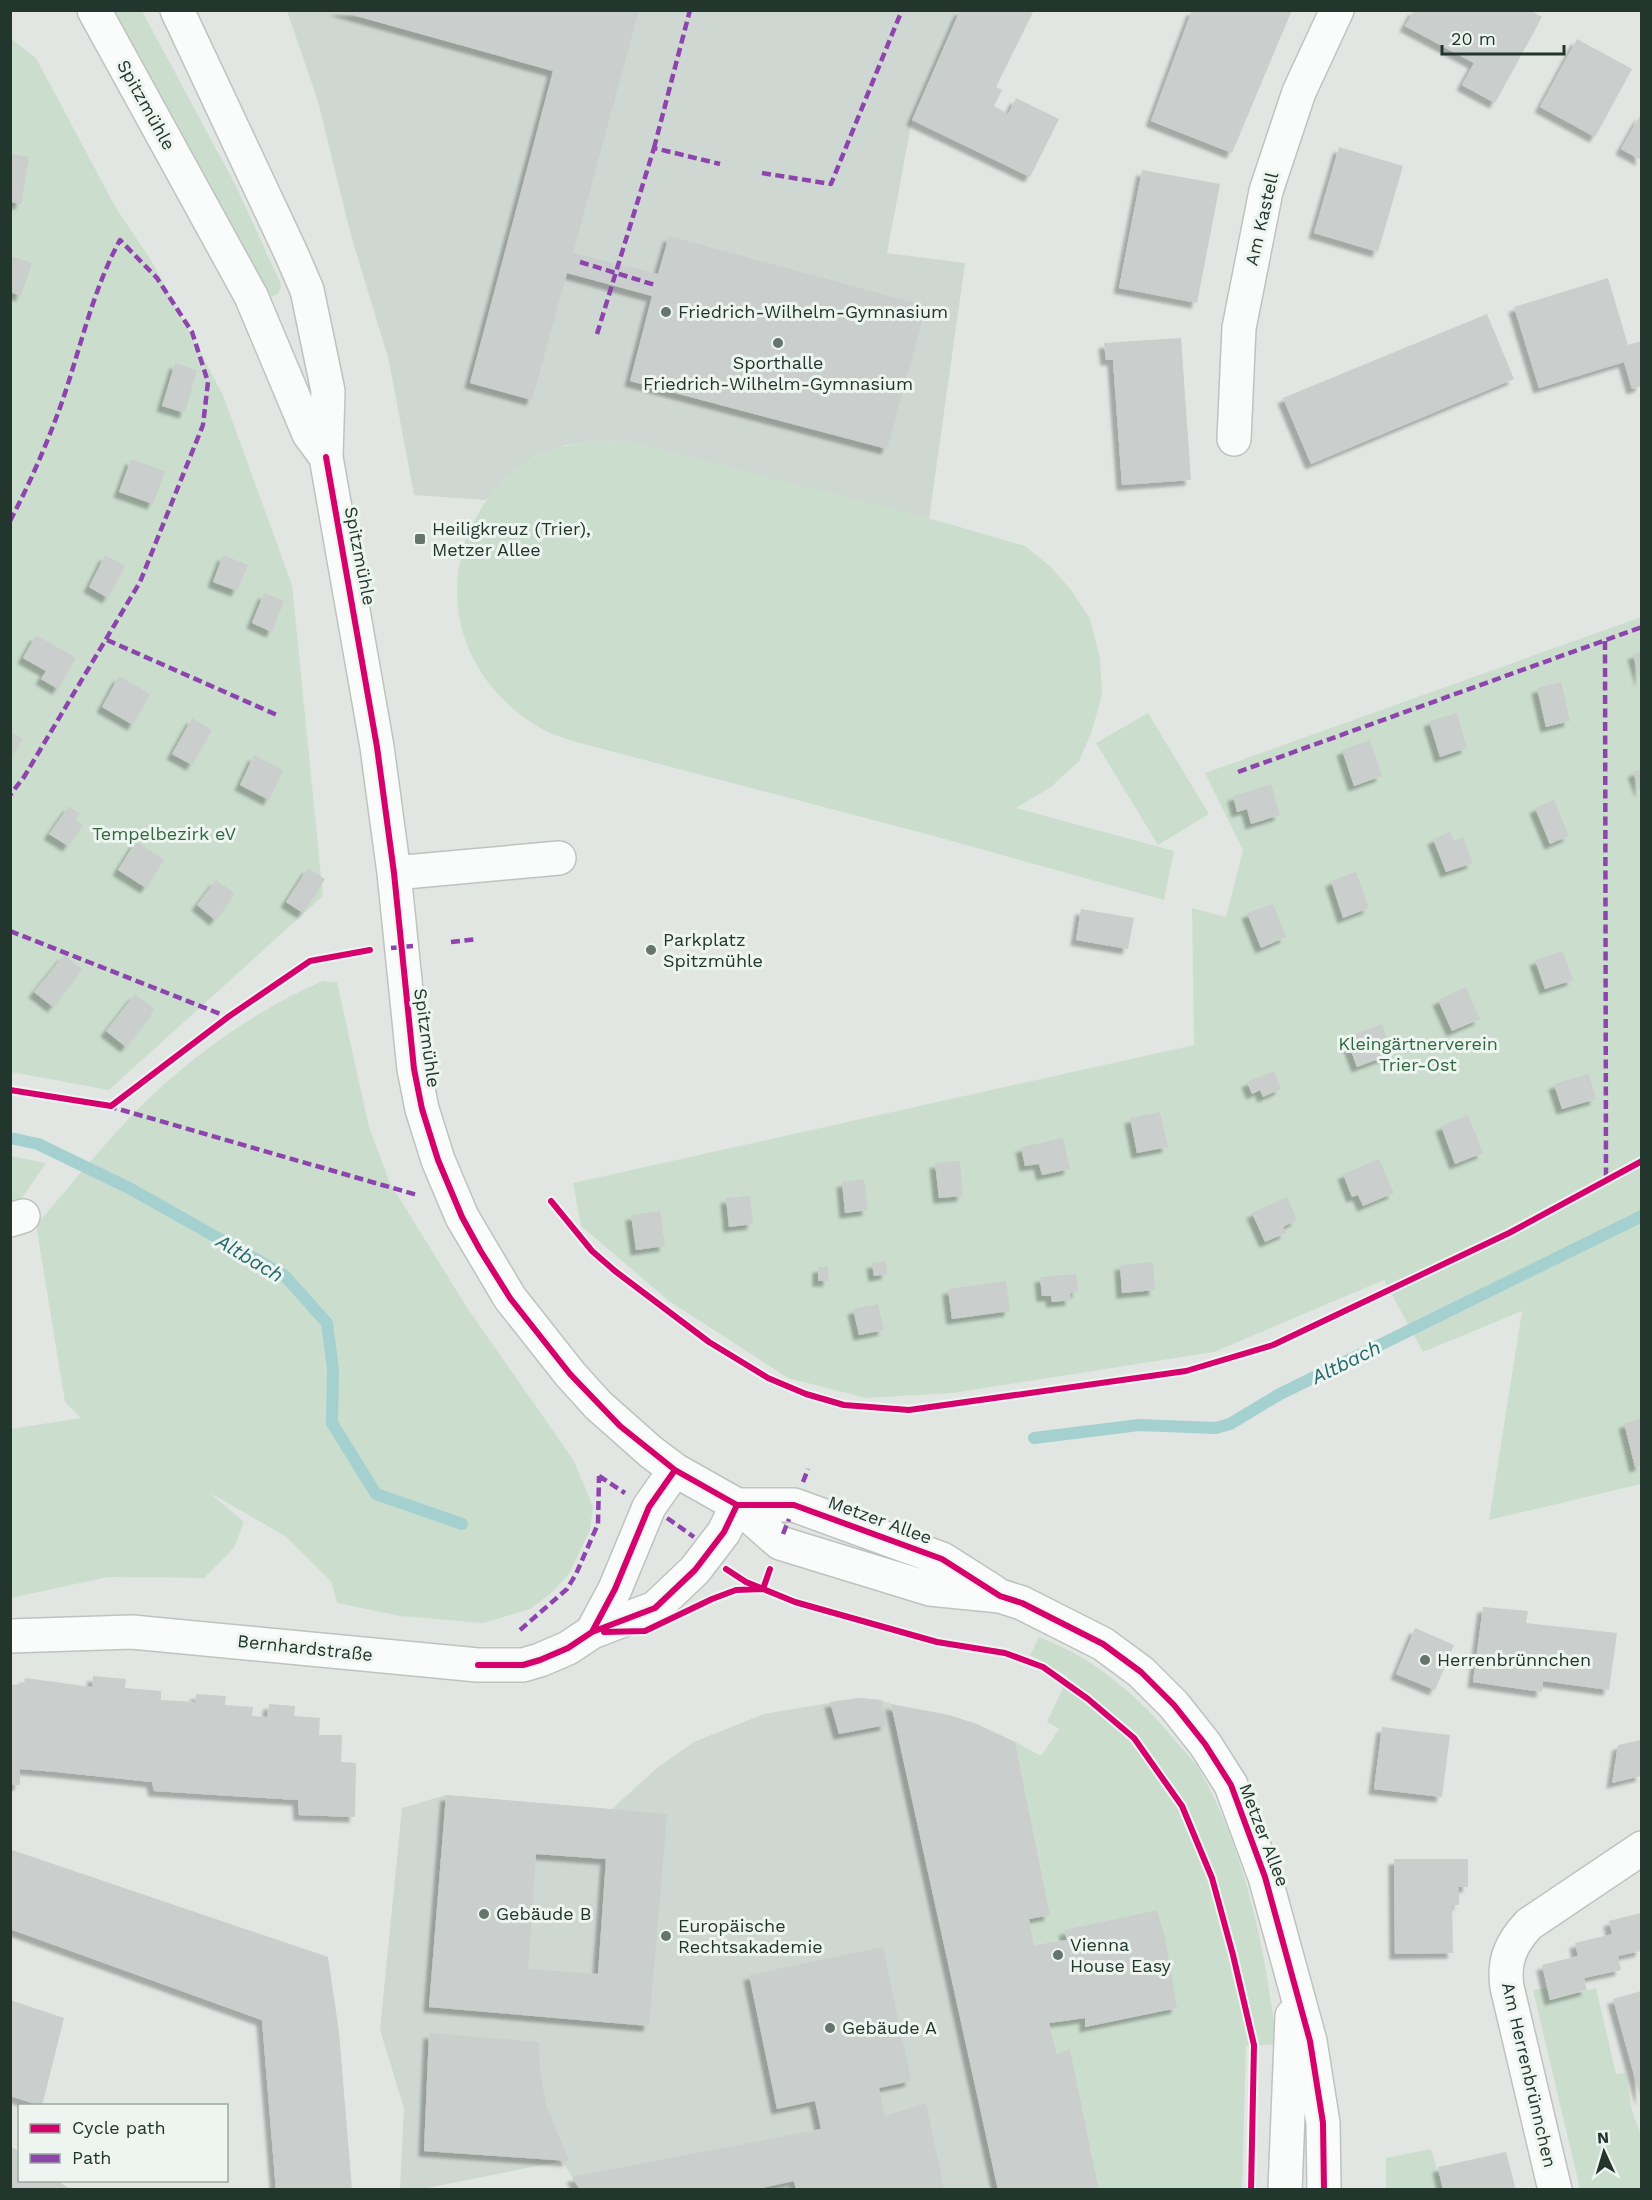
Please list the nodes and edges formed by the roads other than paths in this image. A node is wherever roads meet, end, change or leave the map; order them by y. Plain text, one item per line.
1 (94, 10) edge
2 (177, 10) edge
3 (1336, 10) edge
4 (1234, 439) dead end
5 (326, 457) junction
6 (559, 858) dead end
7 (394, 873) junction
8 (675, 1470) junction
9 (737, 1505) junction
10 (592, 1632) junction
11 (10, 1636) edge
12 (1641, 1848) edge
13 (1293, 1987) junction
14 (1285, 2190) edge
15 (1324, 2190) edge
16 (1555, 2190) edge

1 - 5 street, Spitzmühle
2 - 5 street, Spitzmühle
3 - 4 street, Am Kastell
5 - 7 street, Spitzmühle
6 - 7 street
7 - 8 street, Spitzmühle
8 - 9 street, Spitzmühle
8 - 10 street
9 - 10 street, Bernhardstraße
9 - 13 street, Metzer Allee
10 - 11 street, Bernhardstraße
12 - 16 street, Am Herrenbrünnchen
13 - 14 street, Metzer Allee
13 - 15 street, Metzer Allee

